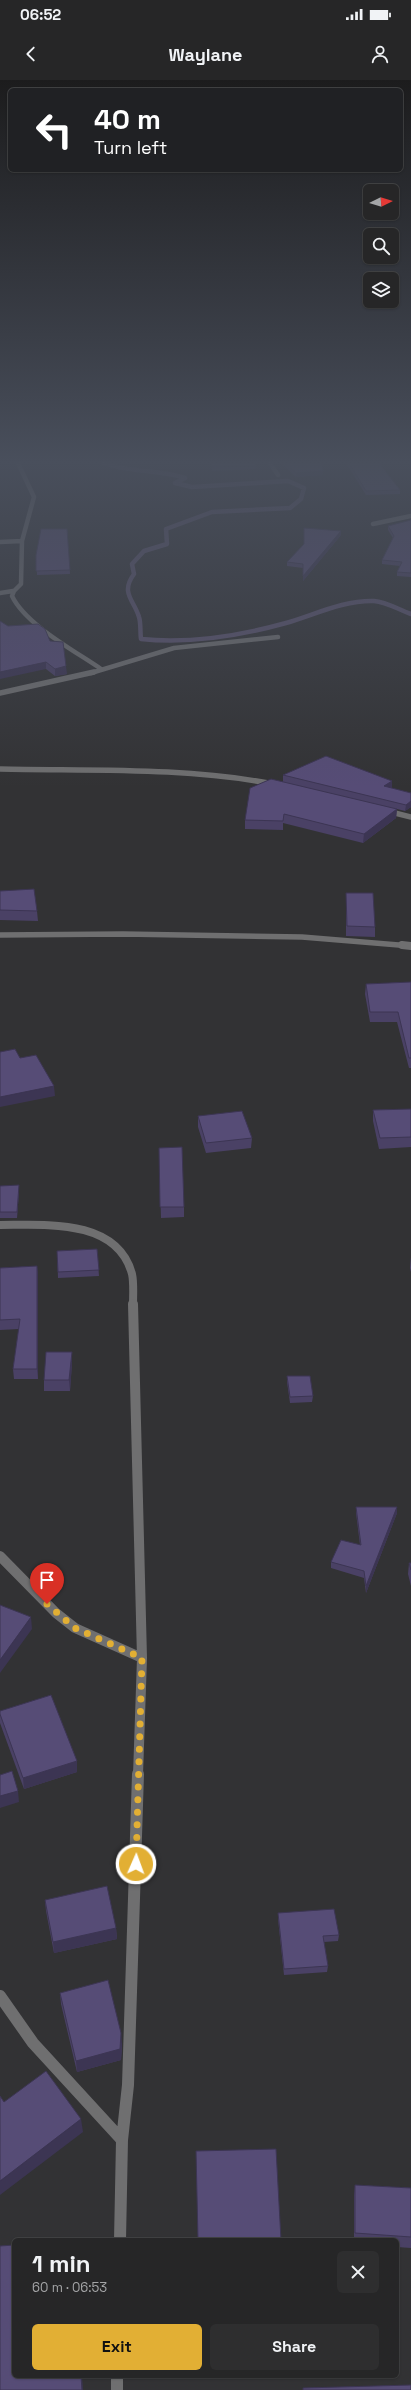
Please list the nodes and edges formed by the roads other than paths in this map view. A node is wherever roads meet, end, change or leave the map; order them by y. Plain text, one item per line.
1 (21, 571) edge
2 (13, 591) junction
3 (0, 593) edge
4 (278, 637) dead end
5 (102, 669) junction
6 (0, 693) edge
7 (0, 769) edge
8 (279, 786) edge
9 (382, 810) edge
10 (411, 817) edge
11 (0, 935) edge
12 (411, 946) edge
13 (0, 1225) edge
14 (0, 1556) edge
15 (142, 1658) junction
16 (0, 1996) edge
17 (122, 2140) junction
18 (120, 2238) edge
19 (117, 2378) edge
20 (117, 2390) edge

1 - 2 street
2 - 3 street
2 - 5 street
4 - 5 street
5 - 6 street
7 - 8 street
9 - 10 street
11 - 12 street
13 - 15 street
14 - 15 street
15 - 17 street
16 - 17 street
17 - 18 street
19 - 20 street

